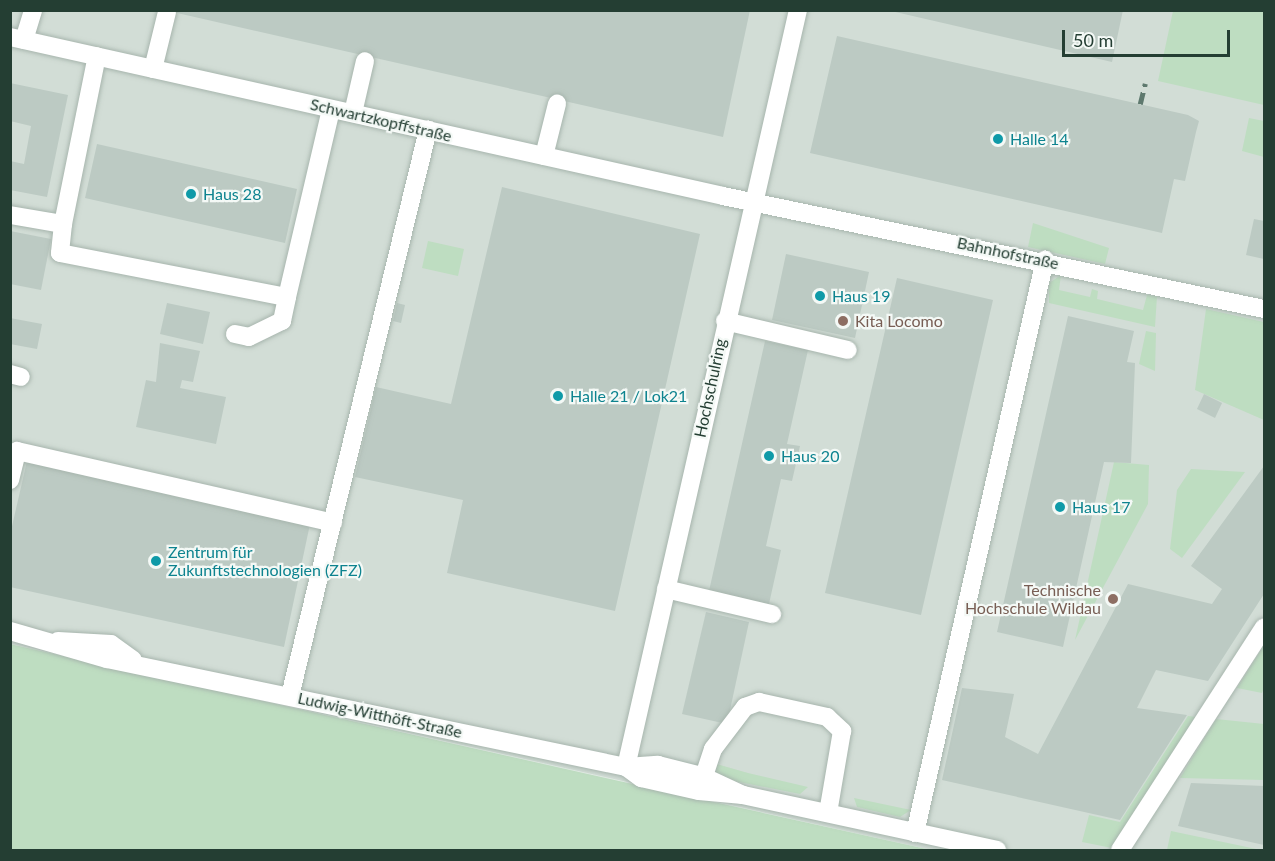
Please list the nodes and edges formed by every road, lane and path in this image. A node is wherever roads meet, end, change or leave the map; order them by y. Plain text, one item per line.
1 (33, 10) edge
2 (798, 10) edge
3 (167, 12) dead end
4 (17, 39) edge
5 (97, 56) junction
6 (364, 62) dead end
7 (153, 69) junction
8 (557, 104) dead end
9 (332, 109) junction
10 (352, 113) junction
11 (428, 130) junction
12 (544, 156) junction
13 (751, 202) junction
14 (10, 214) edge
15 (63, 224) junction
16 (1046, 260) junction
17 (287, 297) junction
18 (1264, 309) edge
19 (725, 321) junction
20 (236, 334) dead end
21 (848, 350) dead end
22 (10, 480) edge
23 (333, 523) junction
24 (666, 589) junction
25 (772, 614) dead end
26 (1264, 627) edge
27 (10, 631) edge
28 (290, 696) junction
29 (626, 767) junction
30 (701, 784) junction
31 (828, 813) junction
32 (915, 833) junction
33 (997, 850) edge
34 (1120, 850) edge

1 - 4 street
2 - 13 street, Hochschulring
3 - 7 street
4 - 5 street, Schwartzkopffstraße
5 - 7 street, Schwartzkopffstraße
5 - 15 street
6 - 10 street
7 - 9 street, Schwartzkopffstraße
8 - 12 street
9 - 10 street, Schwartzkopffstraße
9 - 17 street
10 - 11 street, Schwartzkopffstraße
11 - 12 street, Schwartzkopffstraße
11 - 23 street
12 - 13 street, Schwartzkopffstraße
13 - 16 street, Bahnhofstraße
13 - 19 street, Hochschulring
14 - 15 street
15 - 17 street
16 - 18 street, Bahnhofstraße
16 - 32 street
17 - 20 street
19 - 21 street
19 - 24 street, Hochschulring
22 - 23 street
23 - 28 street
24 - 25 street
24 - 29 street, Hochschulring
26 - 34 street
27 - 28 street, Ludwig-Witthöft-Straße
28 - 29 street, Ludwig-Witthöft-Straße
29 - 30 street
30 - 31 street
30 - 31 street
31 - 32 street
32 - 33 street

